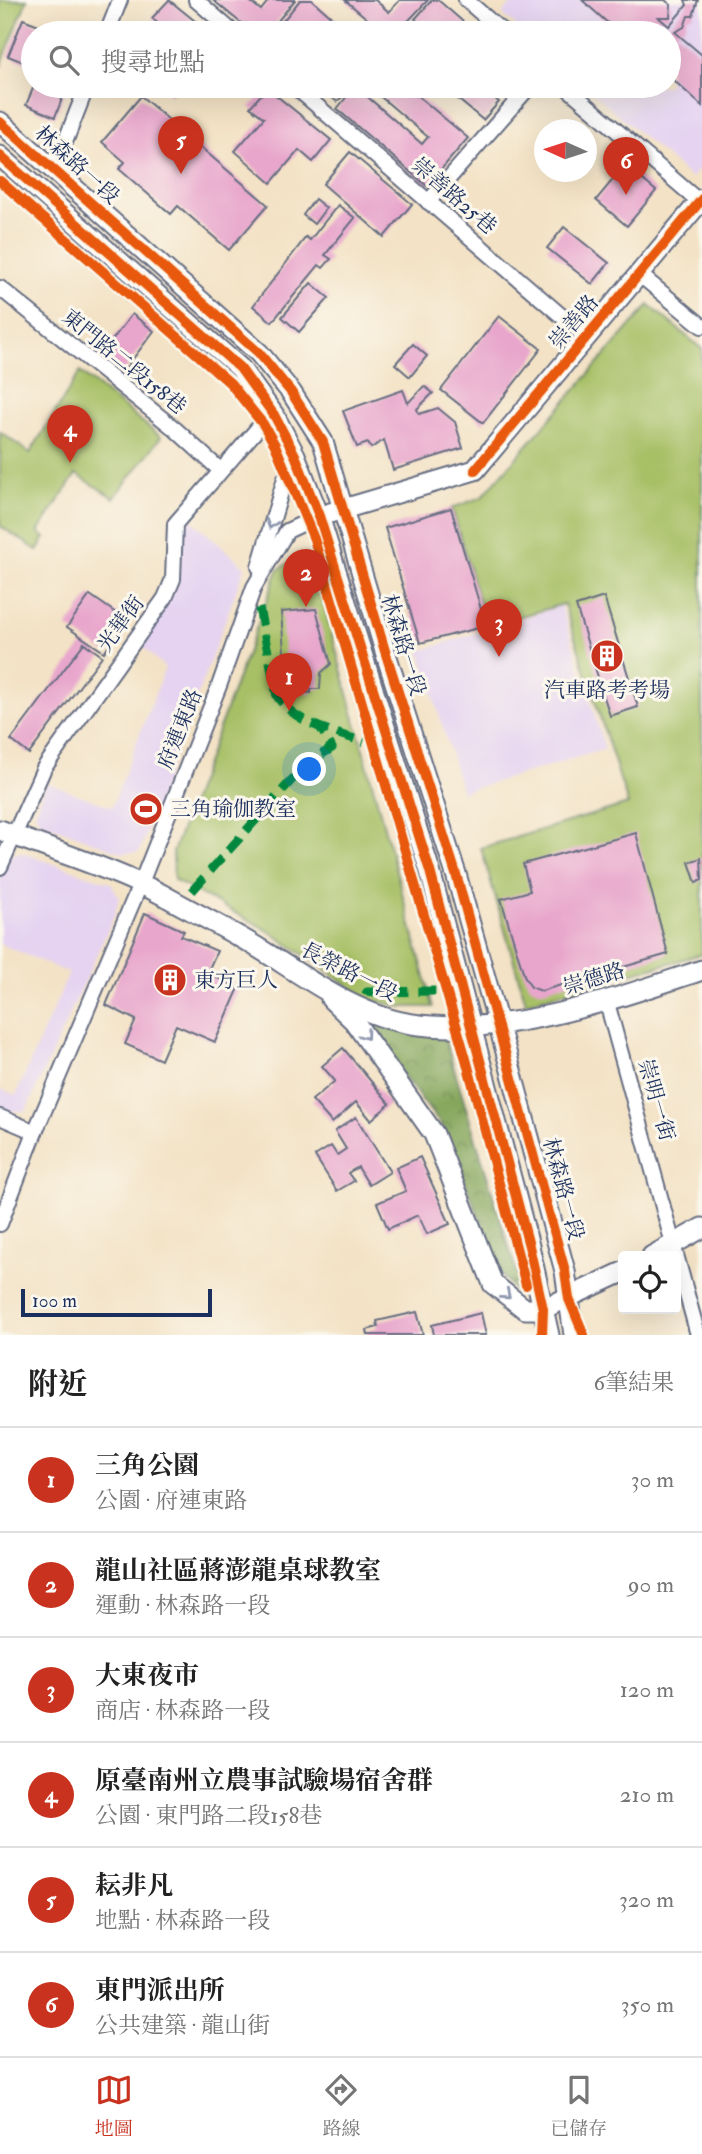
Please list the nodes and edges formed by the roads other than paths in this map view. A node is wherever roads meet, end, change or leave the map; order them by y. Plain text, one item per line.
1 (120, 0) edge
2 (196, 0) edge
3 (466, 0) edge
4 (112, 21) edge
5 (220, 21) edge
6 (490, 21) edge
7 (82, 98) edge
8 (308, 98) edge
9 (519, 98) edge
10 (579, 98) edge
11 (0, 122) edge
12 (0, 156) edge
13 (50, 167) junction
14 (701, 201) edge
15 (428, 202) junction
16 (639, 274) junction
17 (0, 288) edge
18 (702, 326) edge
19 (586, 337) junction
20 (274, 415) junction
21 (299, 467) junction
22 (220, 470) junction
23 (342, 509) junction
24 (319, 516) junction
25 (254, 587) junction
26 (0, 816) edge
27 (11, 830) edge
28 (0, 867) edge
29 (143, 879) junction
30 (701, 976) edge
31 (318, 986) junction
32 (606, 999) junction
33 (469, 1022) junction
34 (498, 1024) junction
35 (0, 1117) edge
36 (35, 1132) junction
37 (0, 1224) edge
38 (702, 1228) edge
39 (674, 1244) junction
40 (661, 1251) edge
41 (618, 1274) edge
42 (569, 1299) junction
43 (543, 1309) junction
44 (542, 1335) edge
45 (549, 1335) edge
46 (574, 1335) edge
47 (584, 1335) edge
48 (698, 1335) edge

1 - 4 street
2 - 5 street
3 - 6 street
7 - 13 street
8 - 15 street, 崇善路25巷
9 - 15 street
10 - 14 street
11 - 13 street, 林森路一段
12 - 20 street, 林森路一段
13 - 23 street, 林森路一段
14 - 16 street, 崇善路
15 - 19 street, 崇善路25巷
16 - 18 street
16 - 19 street, 崇善路
17 - 22 street, 東門路二段158巷
19 - 23 street, 崇善路
20 - 21 street, 林森路一段
20 - 22 street, 光華街
21 - 24 street, 林森路一段
21 -> 25 street
22 - 27 street, 光華街
23 - 24 street, 崇善路
23 - 34 street, 林森路一段
24 - 25 street, 府連東路
24 - 33 street, 林森路一段
25 - 29 street, 府連東路
26 - 27 street, 長榮路一段
27 - 28 street, 光華街
27 - 29 street, 長榮路一段
29 - 31 street, 長榮路一段
29 - 33 street, 長榮路一段
29 - 36 street, 府連東路
30 - 32 street, 崇德路
31 - 33 street, 長榮路一段
31 -> 43 street
32 - 34 street, 崇德路
32 - 39 street, 崇明一街
33 - 34 street, 長榮路一段
33 - 43 street, 林森路一段
34 - 42 street, 林森路一段
35 - 36 street
36 - 37 street, 府連東路
38 - 39 street
39 - 40 street
39 - 48 street, 崇明一街
41 - 42 street
42 - 43 street
42 - 46 street, 林森路一段
42 - 47 street, 林森路一段
43 - 44 street, 林森路一段
43 - 45 street, 林森路一段

